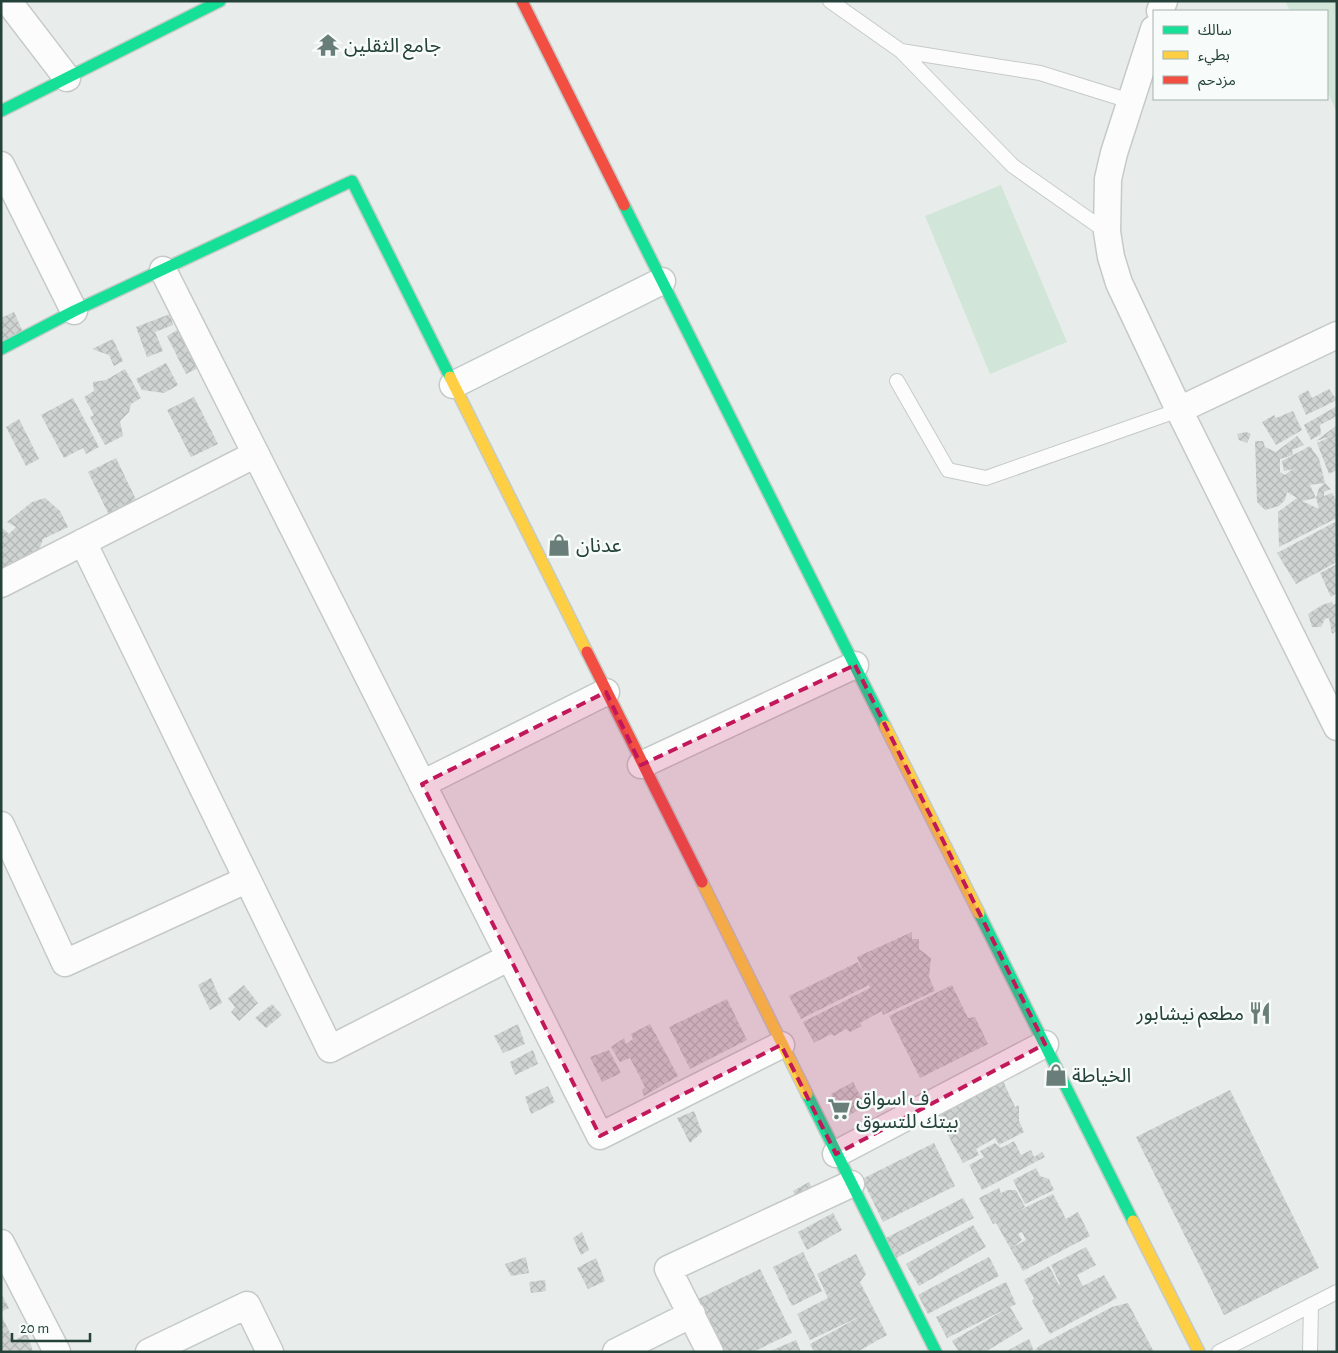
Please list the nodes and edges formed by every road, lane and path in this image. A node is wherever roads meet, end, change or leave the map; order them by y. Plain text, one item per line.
1 (8, 1) edge
2 (220, 1) edge
3 (522, 1) edge
4 (830, 1) edge
5 (1153, 32) edge
6 (900, 51) junction
7 (67, 78) junction
8 (1130, 101) junction
9 (1, 111) edge
10 (1, 165) edge
11 (1107, 232) junction
12 (163, 270) junction
13 (662, 281) junction
14 (74, 311) junction
15 (1337, 335) edge
16 (1, 349) edge
17 (897, 381) dead end
18 (453, 386) junction
19 (1180, 410) junction
20 (256, 454) junction
21 (83, 542) junction
22 (1, 584) edge
23 (855, 665) junction
24 (606, 692) junction
25 (1337, 727) edge
26 (641, 765) junction
27 (422, 784) junction
28 (1, 825) edge
29 (246, 880) junction
30 (510, 957) junction
31 (1045, 1044) junction
32 (781, 1045) junction
33 (836, 1154) junction
34 (851, 1184) junction
35 (1, 1243) edge
36 (1337, 1292) edge
37 (1311, 1305) junction
38 (692, 1314) junction
39 (57, 1352) edge
40 (149, 1352) edge
41 (270, 1352) edge
42 (616, 1352) edge
43 (710, 1352) edge
44 (936, 1352) edge
45 (1199, 1352) edge
46 (1219, 1352) edge
47 (1310, 1352) edge

1 - 7 street
2 - 7 street
3 - 13 street
4 - 6 lane
5 - 8 street
6 - 8 lane
6 - 11 lane
7 - 9 street
8 - 11 street
10 - 14 street
11 - 19 street
12 - 14 street
12 - 18 street
12 - 20 street
13 - 18 street
13 - 23 street
14 - 16 street
15 - 19 street
17 - 19 lane
18 - 24 street
19 - 25 street
20 - 21 street
20 - 27 street
21 - 22 street
21 - 29 street
23 - 26 street
23 - 31 street
24 - 26 street
24 - 27 street
26 - 32 street
27 - 30 street
28 - 29 street
29 - 30 street
30 - 32 street
31 - 33 street
31 - 45 street
32 - 33 street
33 - 34 street
34 - 38 street
34 - 44 street
35 - 39 street
36 - 37 lane
37 - 46 lane
37 - 47 lane
38 - 42 street
38 - 43 street
40 - 41 street

